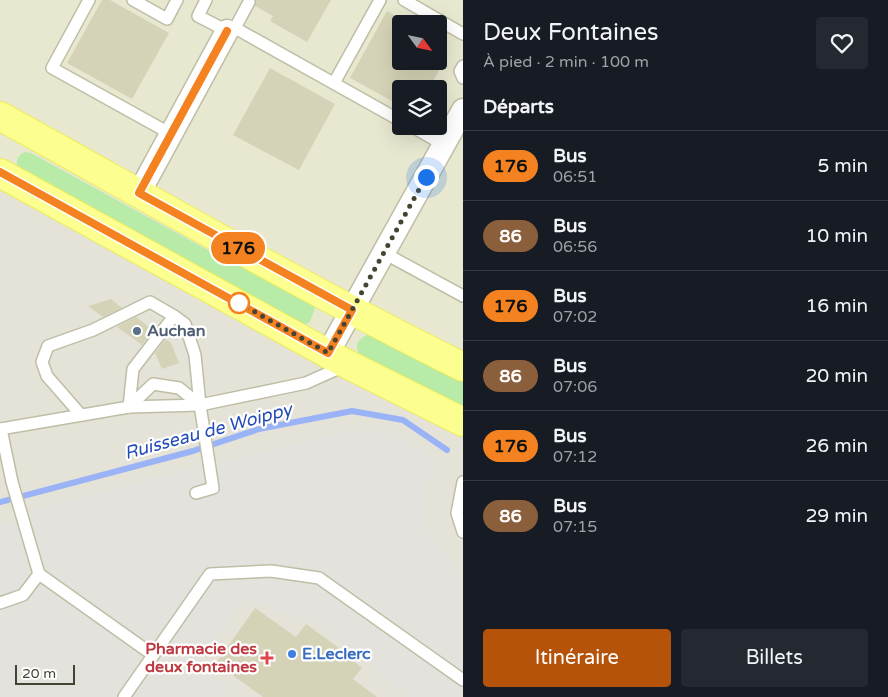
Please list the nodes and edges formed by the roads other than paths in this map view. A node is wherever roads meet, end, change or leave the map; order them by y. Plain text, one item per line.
1 (89, 0) edge
2 (133, 0) edge
3 (176, 0) edge
4 (206, 0) edge
5 (380, 0) edge
6 (404, 0) edge
7 (249, 2) dead end
8 (231, 29) junction
9 (463, 34) edge
10 (463, 66) edge
11 (463, 78) edge
12 (334, 83) junction
13 (463, 110) edge
14 (392, 116) edge
15 (3, 124) edge
16 (171, 134) junction
17 (427, 135) edge
18 (444, 145) junction
19 (0, 172) edge
20 (139, 193) junction
21 (384, 253) junction
22 (463, 296) edge
23 (352, 310) junction
24 (174, 316) junction
25 (334, 357) junction
26 (463, 366) edge
27 (129, 407) junction
28 (201, 411) junction
29 (81, 415) junction
30 (463, 422) edge
31 (0, 429) edge
32 (463, 482) edge
33 (196, 493) dead end
34 (463, 532) edge
35 (38, 574) junction
36 (0, 603) edge
37 (153, 656) junction
38 (463, 680) edge
39 (124, 697) edge

1 - 16 lane
2 - 3 lane
4 - 8 lane
5 - 12 lane
6 - 9 lane
7 - 8 lane
8 - 12 lane
8 - 16 street
10 - 11 lane
12 - 14 lane
13 - 18 street
15 - 20 main road
16 - 20 street
17 - 18 lane
18 - 21 street
19 - 25 main road
20 - 23 main road
21 - 22 lane
21 - 23 street
23 - 25 street
23 - 26 main road
24 - 27 lane
24 - 28 lane
24 - 29 lane
25 - 28 lane
25 - 30 main road
27 - 28 lane
27 - 28 lane
27 - 29 lane
28 - 33 lane
29 - 31 lane
31 - 35 lane
32 - 34 lane
35 - 36 lane
35 - 37 lane
37 - 38 lane
37 - 39 lane

